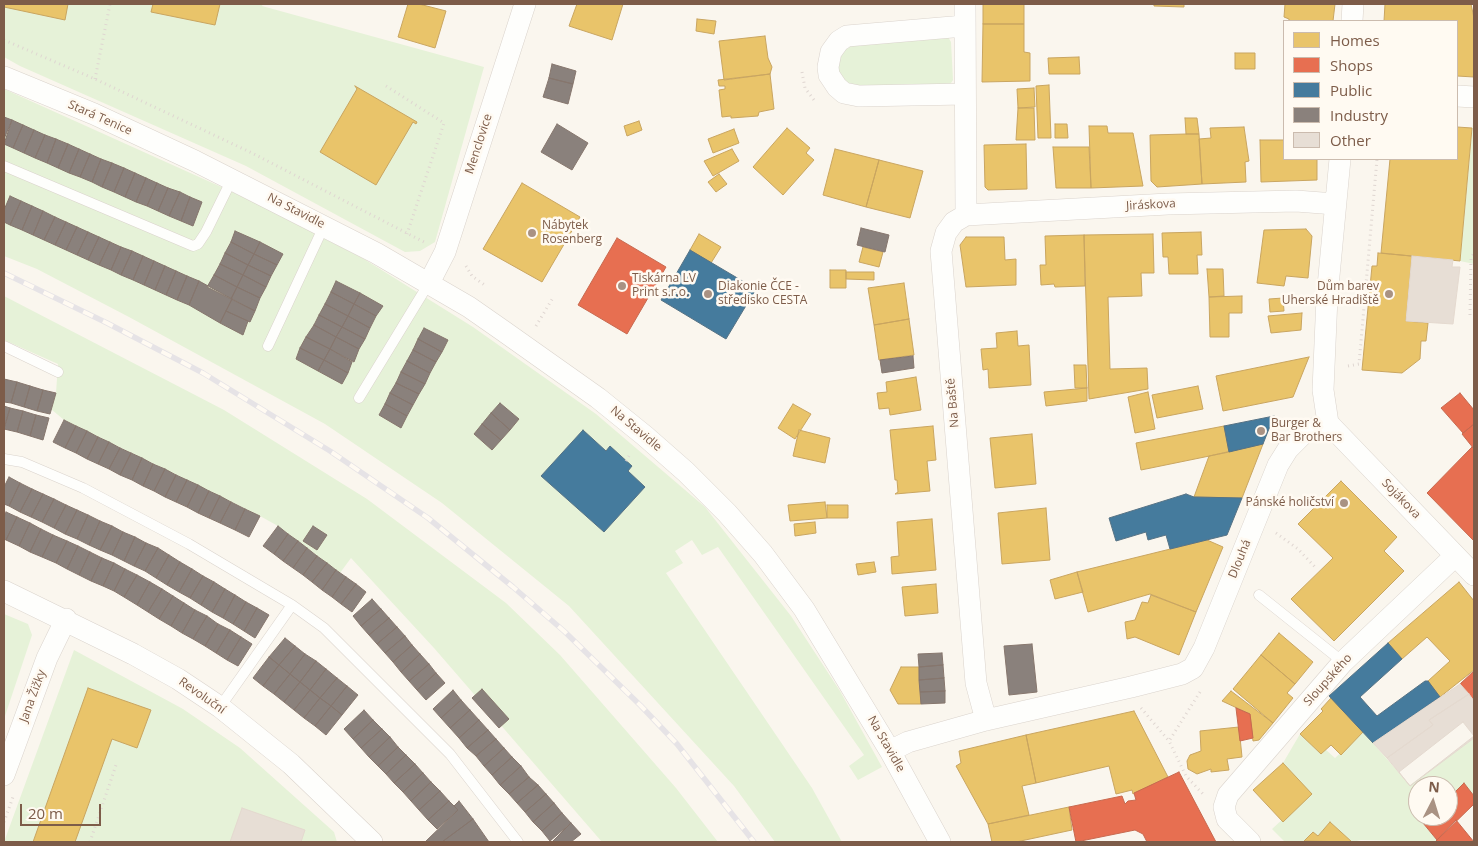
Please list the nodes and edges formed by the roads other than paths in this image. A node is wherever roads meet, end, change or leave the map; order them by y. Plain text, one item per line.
1 (525, 4) edge
2 (965, 4) edge
3 (1353, 4) edge
4 (1352, 20) edge
5 (964, 26) junction
6 (4, 77) edge
7 (965, 94) junction
8 (1458, 96) edge
9 (1474, 98) edge
10 (1340, 160) edge
11 (195, 161) joint
12 (4, 166) edge
13 (232, 179) junction
14 (1336, 204) junction
15 (966, 215) junction
16 (324, 226) junction
17 (429, 283) junction
18 (4, 346) edge
19 (268, 346) dead end
20 (58, 372) dead end
21 (359, 398) dead end
22 (1328, 423) junction
23 (4, 459) edge
24 (1456, 556) junction
25 (1474, 575) edge
26 (4, 591) edge
27 (1259, 595) dead end
28 (292, 605) junction
29 (66, 619) junction
30 (1342, 662) junction
31 (220, 707) junction
32 (986, 720) junction
33 (890, 751) junction
34 (4, 775) edge
35 (370, 841) edge
36 (518, 842) edge
37 (940, 842) edge
38 (1250, 842) edge

1 - 17 street, Menclovice
2 - 5 street
3 - 4 street
5 - 7 street
5 - 7 street
6 - 11 street, Stará Tenice
7 - 15 street
8 - 9 street
10 - 14 street
11 - 13 street, Na Stavidle
12 - 13 lane
13 - 16 street, Na Stavidle
14 - 15 street, Jiráskova
14 - 22 street
15 - 32 street, Na Baště
16 - 17 street, Na Stavidle
16 - 19 lane
17 - 21 lane
17 - 33 street, Na Stavidle
18 - 20 lane
22 - 24 street, Sojákova
22 - 32 street, Dlouhá
23 - 28 lane
24 - 25 street, Sojákova
24 - 30 street, Sloupského
26 - 29 street, Revoluční
27 - 30 lane
28 - 31 lane
28 - 36 lane
29 - 31 street, Revoluční
29 - 34 street, Jana Žižky
30 - 38 street, Sloupského
31 - 35 street, Revoluční
32 - 33 street, Dlouhá
33 - 37 street, Na Stavidle

